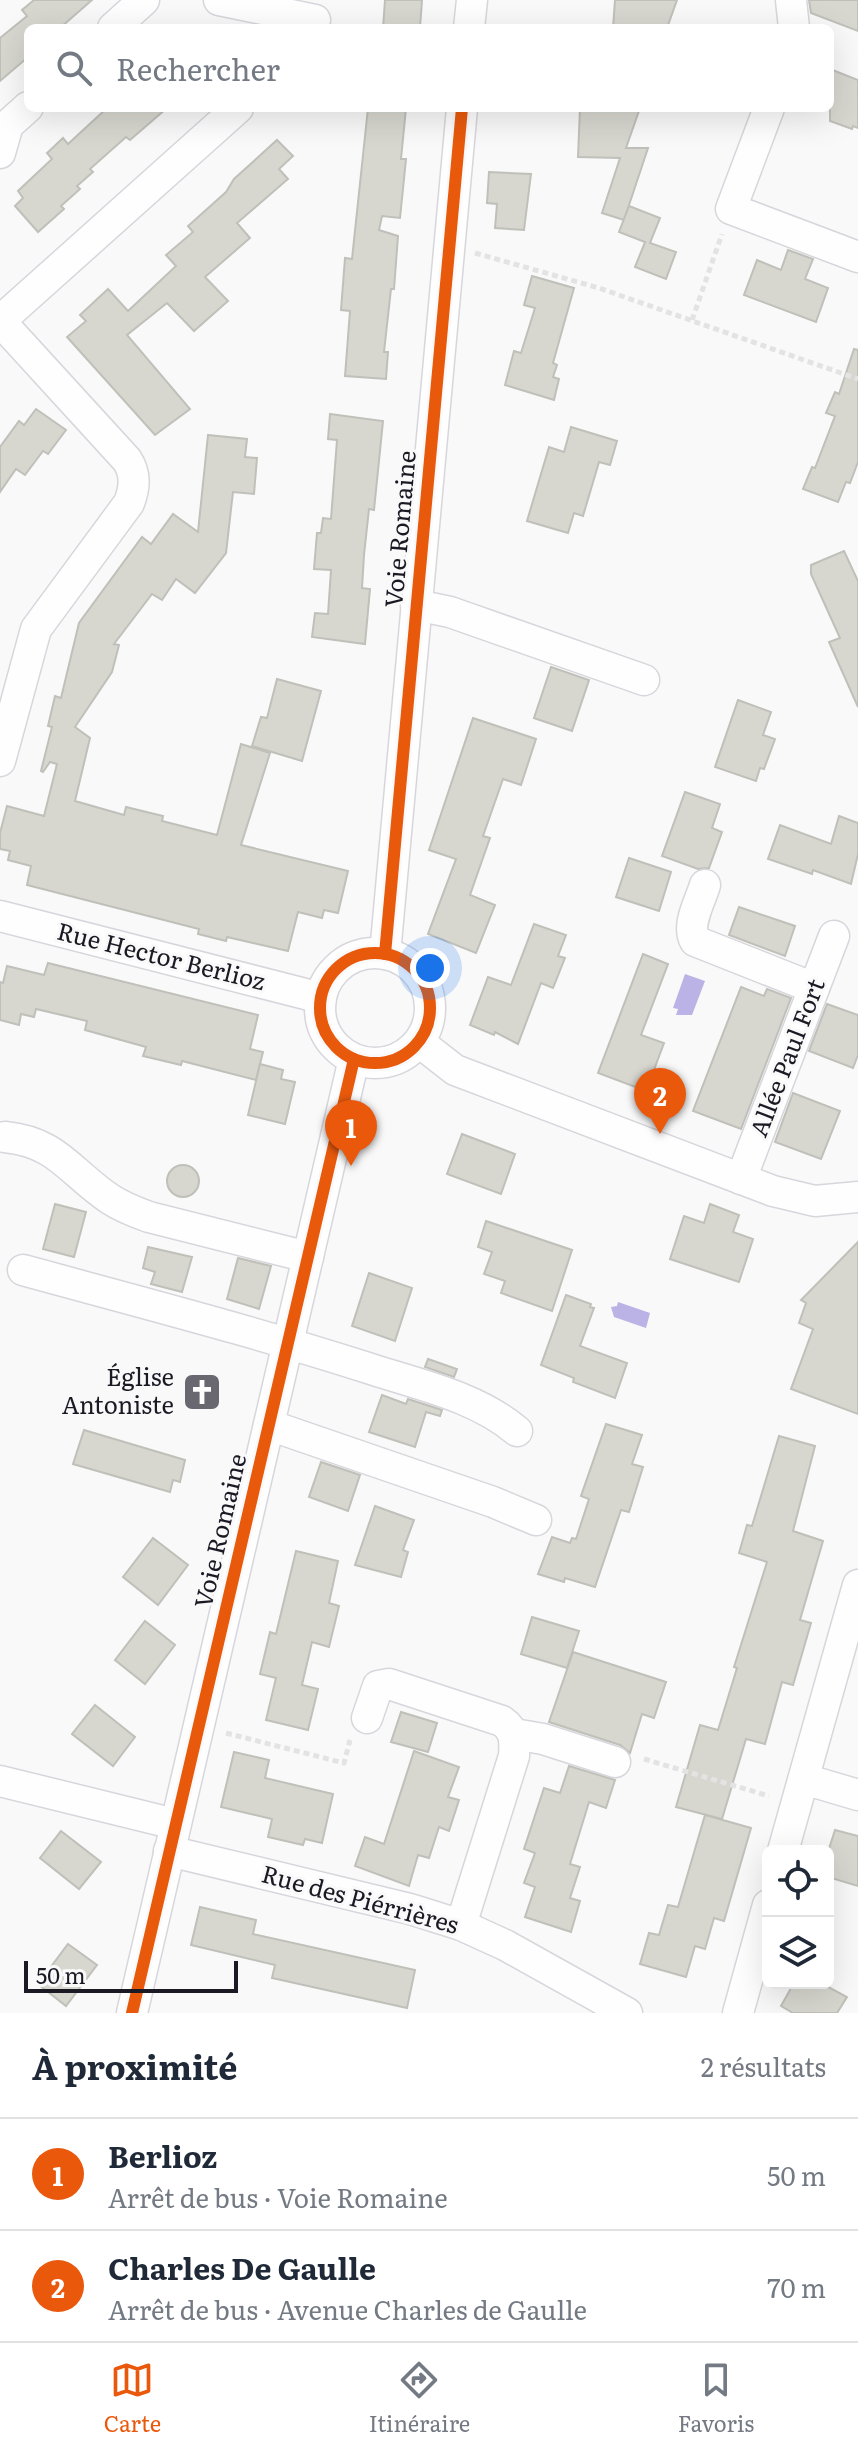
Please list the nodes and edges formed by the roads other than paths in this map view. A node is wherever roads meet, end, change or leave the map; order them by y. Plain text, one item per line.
1 (144, 0) edge
2 (219, 0) edge
3 (472, 0) edge
4 (791, 0) edge
5 (317, 16) edge
6 (117, 24) edge
7 (469, 24) edge
8 (794, 24) edge
9 (24, 111) edge
10 (234, 112) edge
11 (462, 112) edge
12 (767, 112) edge
13 (0, 153) edge
14 (858, 257) edge
15 (0, 321) edge
16 (416, 605) junction
17 (644, 680) dead end
18 (0, 761) edge
19 (705, 885) dead end
20 (0, 916) edge
21 (834, 936) dead end
22 (385, 954) junction
23 (814, 988) junction
24 (321, 998) junction
25 (419, 1042) junction
26 (354, 1059) junction
27 (5, 1137) dead end
28 (741, 1179) junction
29 (858, 1197) edge
30 (308, 1257) junction
31 (23, 1270) dead end
32 (289, 1343) junction
33 (269, 1425) junction
34 (517, 1431) dead end
35 (536, 1520) dead end
36 (858, 1585) edge
37 (367, 1718) road end
38 (514, 1734) junction
39 (615, 1762) road end
40 (0, 1781) edge
41 (800, 1792) junction
42 (858, 1795) edge
43 (172, 1838) junction
44 (785, 1845) edge
45 (765, 1917) edge
46 (461, 1925) junction
47 (132, 2013) edge
48 (627, 2013) edge
49 (738, 2013) edge

1 - 6 street
2 - 5 street
3 - 7 street
4 - 8 street
9 - 13 street
10 - 15 street
11 - 16 street, Voie Romaine
12 - 14 street
15 - 18 street
16 - 17 street
16 - 22 street, Voie Romaine
19 - 23 street
20 - 24 street, Rue Hector Berlioz
21 - 23 street, Allée Paul Fort
22 - 24 street
22 - 25 street
23 - 28 street, Allée Paul Fort
24 - 26 street
25 - 26 street
25 - 28 street
26 - 30 street, Voie Romaine
27 - 30 street
28 - 29 street
30 - 32 street, Voie Romaine
31 - 32 street
32 - 33 street, Voie Romaine
32 - 34 street
33 - 35 street
33 - 43 street, Voie Romaine
36 - 41 street
37 - 38 street
38 - 39 street
38 - 46 street
40 - 43 street, Rue des Piérrières
41 - 42 street
41 - 44 street
43 - 46 street, Rue des Piérrières
43 - 47 street, Voie Romaine
45 - 49 street
46 - 48 street, Rue des Piérrières

